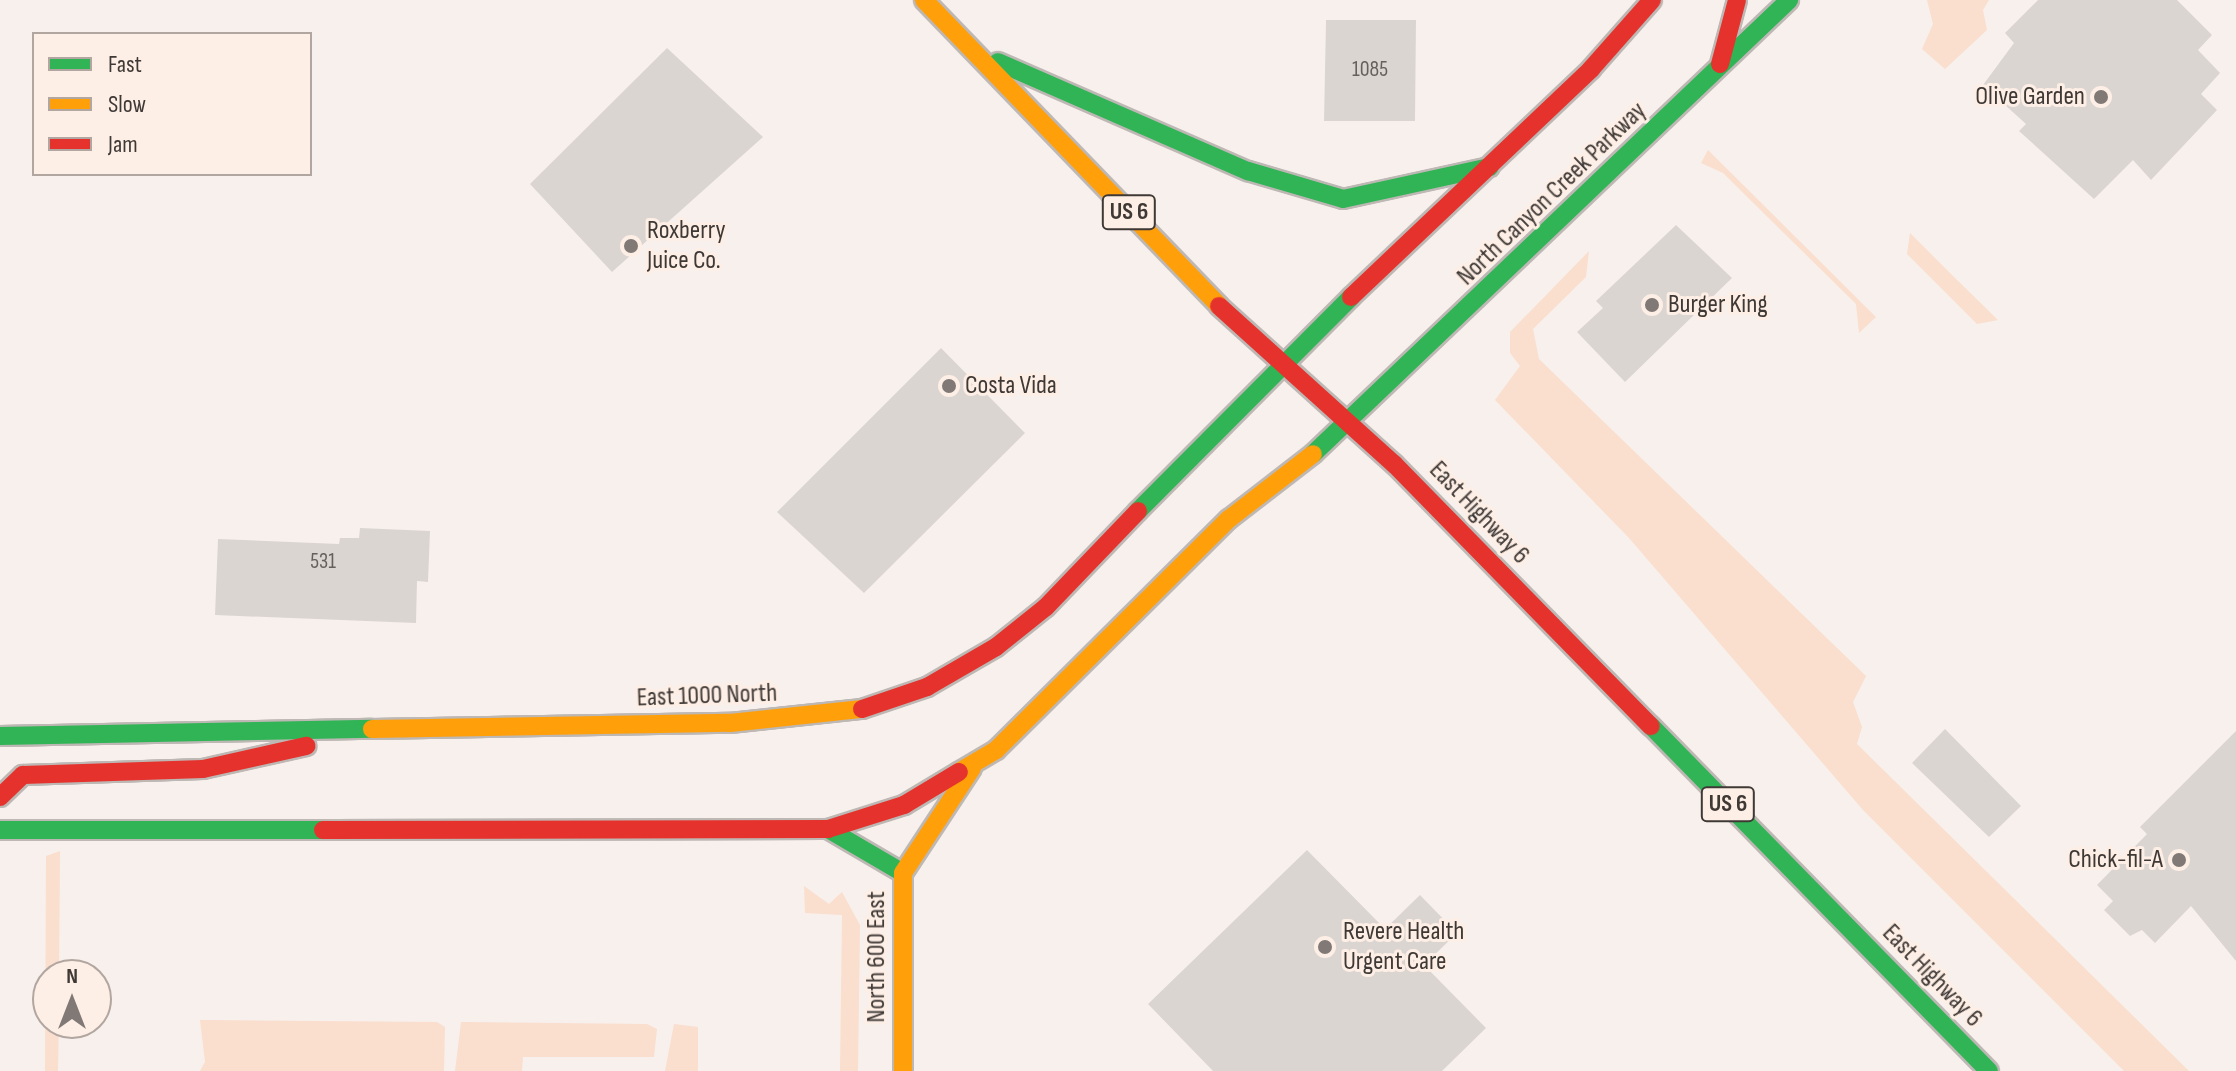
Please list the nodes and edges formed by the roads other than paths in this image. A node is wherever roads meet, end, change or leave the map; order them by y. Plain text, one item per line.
1 (924, 0) edge
2 (1652, 0) edge
3 (1737, 0) edge
4 (1789, 0) edge
5 (982, 55) junction
6 (1720, 64) junction
7 (1490, 167) junction
8 (1282, 363) junction
9 (1350, 425) junction
10 (340, 730) junction
11 (0, 736) edge
12 (972, 768) junction
13 (0, 797) edge
14 (828, 829) junction
15 (0, 830) edge
16 (903, 873) junction
17 (903, 1071) edge
18 (1989, 1071) edge

1 - 5 main road, East Highway 6 / US 6
2 - 7 main road
3 - 6 main road
4 - 6 main road, North Canyon Creek Parkway
5 - 7 main road
5 - 8 main road, East Highway 6 / US 6
6 - 9 main road, North Canyon Creek Parkway
7 - 8 main road
8 - 9 main road, East Highway 6 / US 6
8 - 10 main road, East 1000 North
9 - 12 main road
9 - 18 main road, East Highway 6 / US 6
10 - 11 main road, East 1000 North
10 - 13 main road
12 - 14 main road
12 - 16 main road, North 600 East
14 - 15 main road
14 - 16 main road
16 - 17 main road, North 600 East

